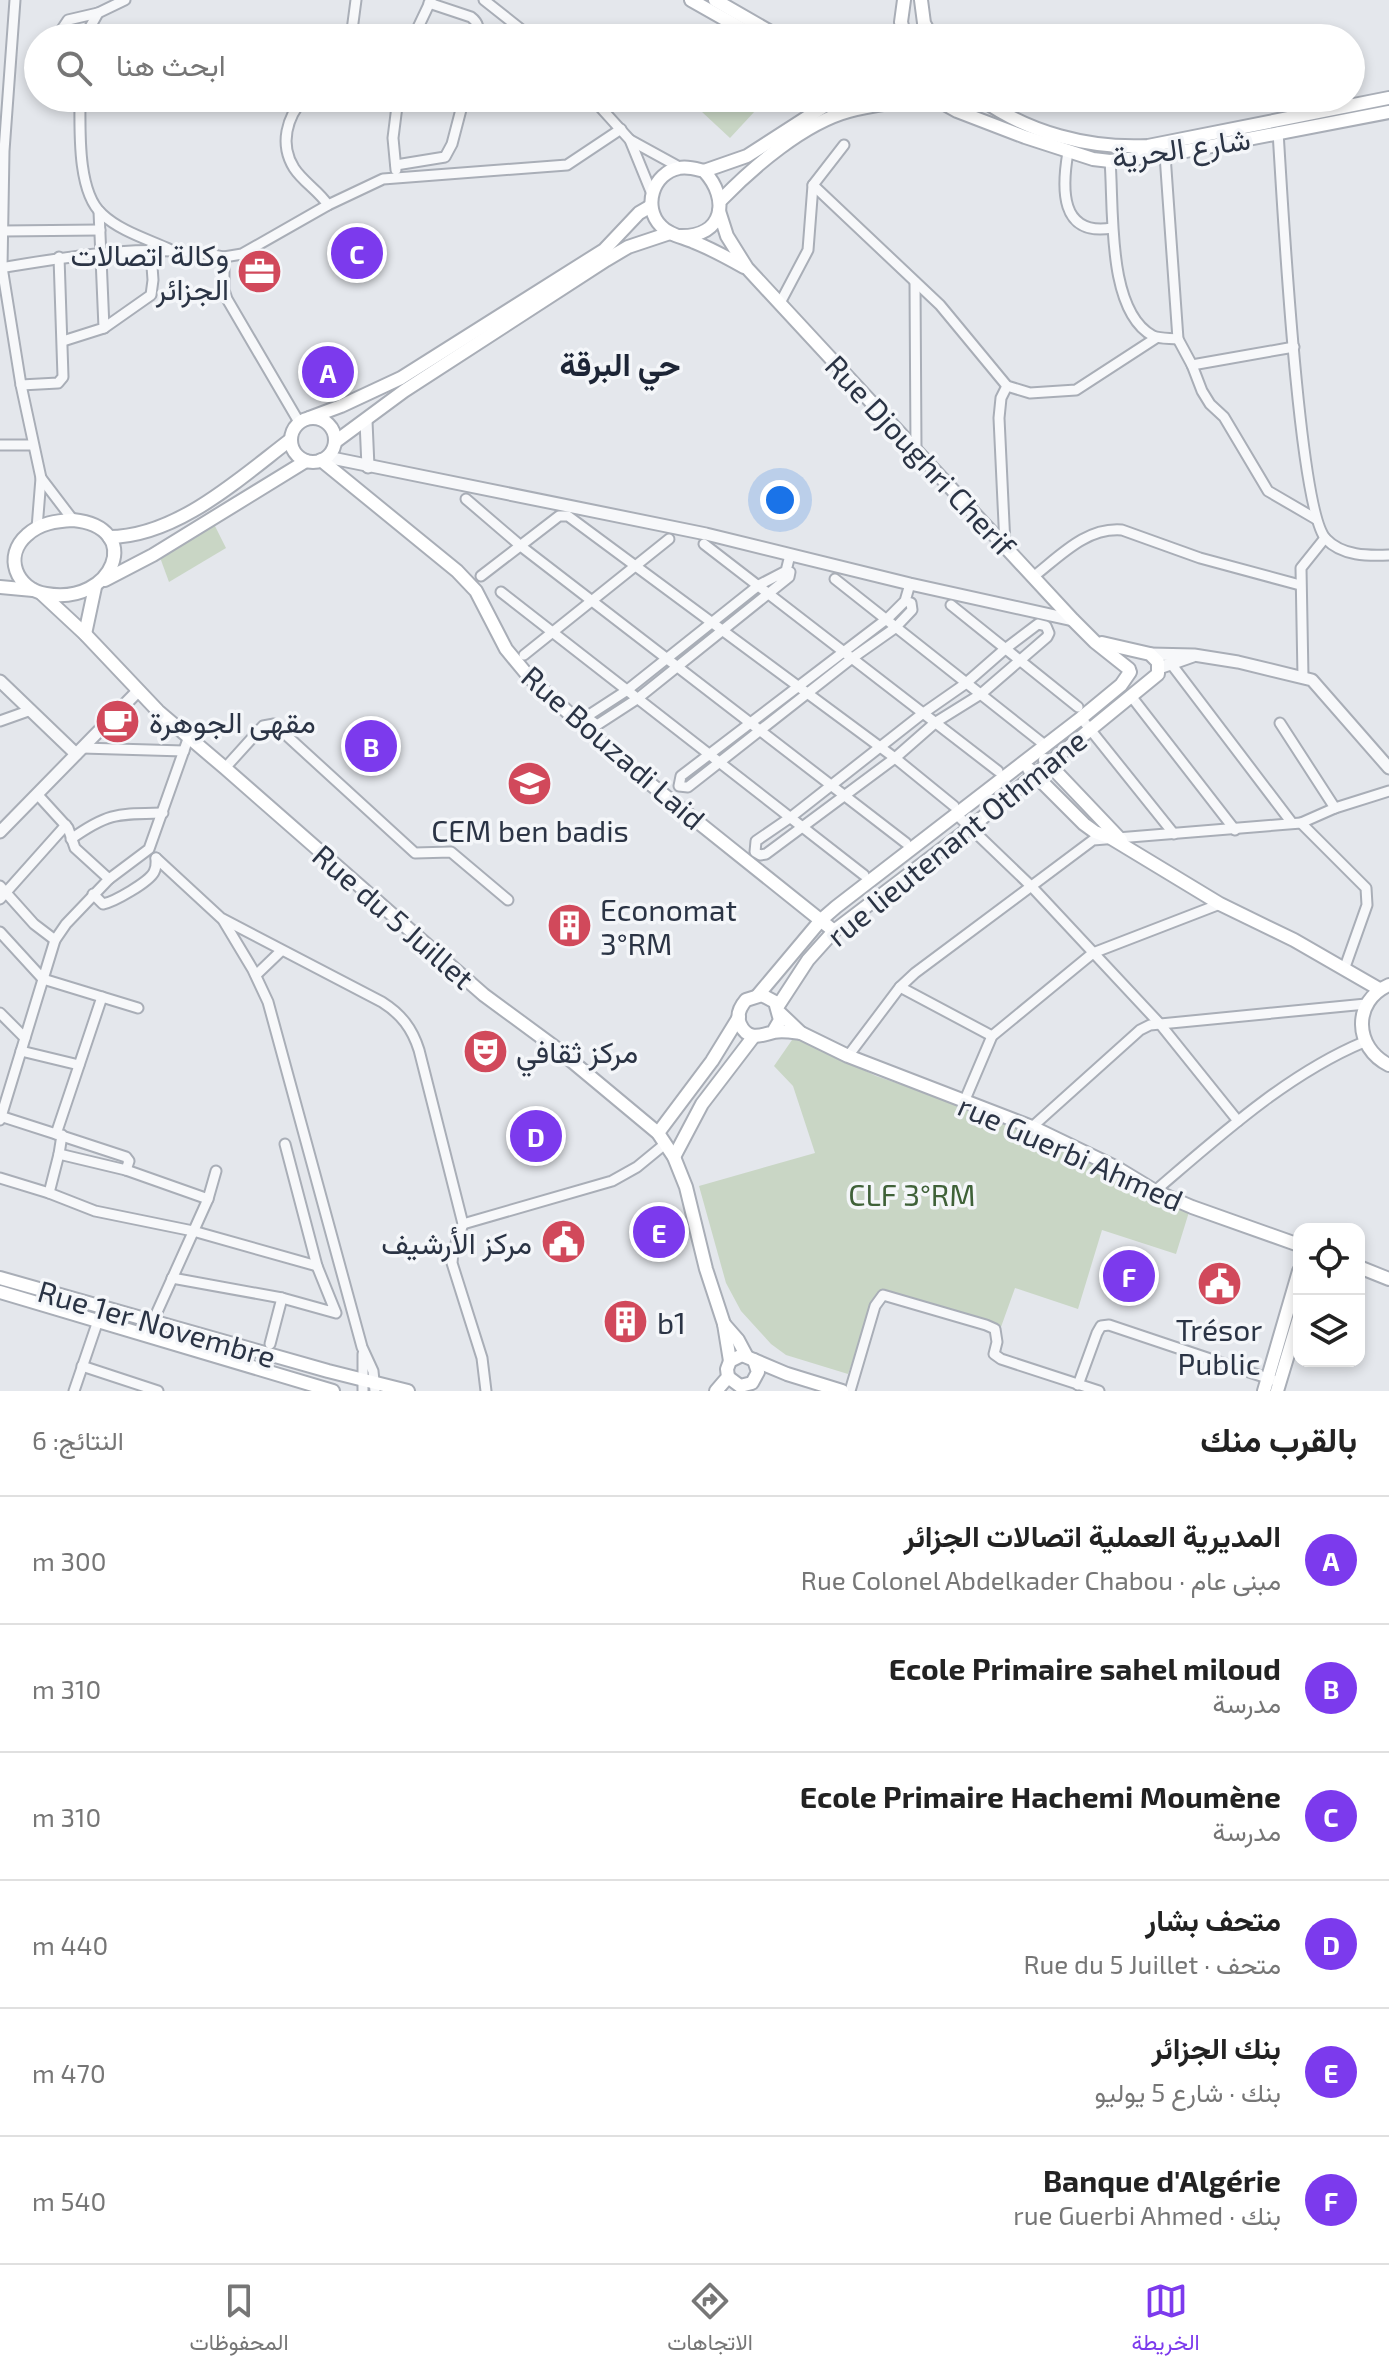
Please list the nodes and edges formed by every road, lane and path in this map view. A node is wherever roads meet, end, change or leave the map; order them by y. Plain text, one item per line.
1 (15, 0) edge
2 (125, 0) edge
3 (356, 0) edge
4 (484, 0) edge
5 (691, 0) edge
6 (715, 0) edge
7 (904, 0) edge
8 (921, 0) edge
9 (430, 2) edge
10 (98, 13) junction
11 (65, 24) edge
12 (92, 24) edge
13 (353, 24) edge
14 (419, 24) edge
15 (477, 24) edge
16 (514, 24) edge
17 (733, 24) edge
18 (757, 24) edge
19 (902, 24) edge
20 (925, 24) edge
21 (1389, 98) edge
22 (1365, 103) edge
23 (81, 112) edge
24 (292, 112) edge
25 (396, 112) edge
26 (460, 112) edge
27 (605, 112) edge
28 (808, 112) edge
29 (844, 112) edge
30 (960, 112) edge
31 (1004, 112) edge
32 (1319, 112) edge
33 (1389, 112) edge
34 (621, 129) junction
35 (1278, 132) junction
36 (630, 140) junction
37 (844, 145) dead end
38 (1068, 152) junction
39 (1165, 155) junction
40 (1110, 161) junction
41 (681, 168) junction
42 (396, 170) junction
43 (704, 171) junction
44 (813, 185) junction
45 (652, 200) junction
46 (328, 205) junction
47 (720, 206) junction
48 (99, 211) junction
49 (1112, 228) junction
50 (100, 230) junction
51 (3, 231) junction
52 (675, 235) junction
53 (172, 251) junction
54 (151, 252) junction
55 (102, 253) junction
56 (59, 257) junction
57 (224, 257) junction
58 (1, 268) edge
59 (747, 268) junction
60 (915, 282) junction
61 (780, 303) junction
62 (104, 328) junction
63 (1156, 338) junction
64 (1178, 339) junction
65 (63, 341) junction
66 (1294, 347) junction
67 (1192, 365) junction
68 (21, 385) junction
69 (1007, 386) junction
70 (304, 420) junction
71 (366, 421) junction
72 (290, 440) junction
73 (335, 442) junction
74 (0, 445) edge
75 (33, 445) junction
76 (916, 449) junction
77 (324, 459) junction
78 (306, 461) junction
79 (368, 467) junction
80 (41, 478) junction
81 (466, 499) dead end
82 (1316, 519) junction
83 (73, 520) junction
84 (37, 528) junction
85 (109, 537) junction
86 (1325, 538) junction
87 (669, 539) dead end
88 (704, 544) dead end
89 (1005, 545) junction
90 (17, 546) junction
91 (522, 547) junction
92 (0, 554) edge
93 (790, 555) junction
94 (1389, 555) edge
95 (638, 566) junction
96 (786, 571) junction
97 (481, 576) dead end
98 (1033, 577) junction
99 (835, 579) dead end
100 (98, 584) junction
101 (910, 584) junction
102 (759, 585) junction
103 (1300, 585) junction
104 (0, 587) edge
105 (38, 592) junction
106 (501, 592) dead end
107 (767, 593) junction
108 (593, 600) junction
109 (905, 601) junction
110 (951, 605) dead end
111 (888, 618) junction
112 (1073, 620) junction
113 (712, 622) junction
114 (895, 628) junction
115 (723, 630) junction
116 (85, 634) junction
117 (553, 634) junction
118 (1095, 642) junction
119 (1005, 649) junction
120 (841, 651) junction
121 (1146, 654) junction
122 (524, 655) dead end
123 (1194, 655) junction
124 (1019, 658) junction
125 (851, 659) junction
126 (671, 663) junction
127 (1166, 666) junction
128 (1129, 670) junction
129 (1303, 677) junction
130 (0, 681) edge
131 (1149, 682) junction
132 (965, 684) junction
133 (797, 686) junction
134 (138, 691) junction
135 (626, 691) junction
136 (807, 693) junction
137 (981, 694) junction
138 (1131, 696) junction
139 (637, 699) junction
140 (31, 710) junction
141 (1080, 712) junction
142 (922, 714) junction
143 (0, 721) edge
144 (748, 722) junction
145 (936, 722) junction
146 (1280, 723) dead end
147 (1091, 729) junction
148 (759, 731) junction
149 (186, 745) junction
150 (1039, 747) junction
151 (880, 748) junction
152 (79, 751) junction
153 (709, 755) junction
154 (895, 758) junction
155 (718, 763) junction
156 (1024, 763) junction
157 (1048, 764) junction
158 (225, 768) junction
159 (1389, 768) edge
160 (998, 771) dead end
161 (1035, 774) junction
162 (832, 786) junction
163 (1389, 791) edge
164 (37, 794) junction
165 (845, 796) junction
166 (1335, 808) junction
167 (955, 810) junction
168 (163, 813) junction
169 (791, 817) junction
170 (1296, 823) junction
171 (66, 825) junction
172 (804, 826) junction
173 (971, 827) junction
174 (1235, 830) junction
175 (0, 832) edge
176 (1174, 834) junction
177 (1115, 838) junction
178 (71, 839) junction
179 (906, 843) dead end
180 (149, 849) junction
181 (156, 858) junction
182 (864, 875) dead end
183 (109, 879) junction
184 (1032, 887) junction
185 (2, 892) edge
186 (93, 894) junction
187 (508, 900) dead end
188 (1220, 904) junction
189 (221, 918) junction
190 (821, 920) junction
191 (834, 931) junction
192 (0, 932) edge
193 (55, 940) junction
194 (281, 951) junction
195 (1093, 953) junction
196 (1345, 967) junction
197 (256, 975) junction
198 (43, 979) junction
199 (900, 987) junction
200 (1384, 987) edge
201 (758, 995) junction
202 (102, 997) junction
203 (1366, 1004) junction
204 (138, 1008) dead end
205 (779, 1010) junction
206 (0, 1013) edge
207 (739, 1017) junction
208 (1160, 1024) junction
209 (773, 1032) junction
210 (801, 1033) junction
211 (754, 1036) junction
212 (992, 1036) junction
213 (25, 1038) junction
214 (1364, 1042) junction
215 (21, 1051) junction
216 (848, 1056) junction
217 (79, 1065) junction
218 (1389, 1065) edge
219 (4, 1092) edge
220 (964, 1102) junction
221 (0, 1117) edge
222 (1238, 1121) junction
223 (1032, 1127) junction
224 (59, 1135) junction
225 (662, 1138) junction
226 (285, 1144) dead end
227 (59, 1154) junction
228 (674, 1157) junction
229 (126, 1170) junction
230 (216, 1171) dead end
231 (0, 1178) edge
232 (1155, 1191) junction
233 (49, 1193) junction
234 (208, 1199) junction
235 (463, 1224) junction
236 (193, 1231) junction
237 (1293, 1243) edge
238 (317, 1266) junction
239 (1365, 1269) edge
240 (0, 1278) edge
241 (172, 1278) junction
242 (1389, 1279) edge
243 (0, 1292) edge
244 (1294, 1295) edge
245 (282, 1298) junction
246 (103, 1306) junction
247 (99, 1321) junction
248 (153, 1321) junction
249 (724, 1324) junction
250 (1293, 1334) edge
251 (270, 1344) dead end
252 (750, 1357) junction
253 (730, 1361) junction
254 (82, 1366) junction
255 (728, 1377) junction
256 (1274, 1384) edge
257 (1078, 1385) junction
258 (133, 1386) edge
259 (370, 1386) edge
260 (748, 1388) edge
261 (74, 1391) edge
262 (158, 1391) edge
263 (333, 1391) edge
264 (408, 1391) edge
265 (486, 1391) edge
266 (716, 1391) edge
267 (842, 1391) edge
268 (850, 1391) edge
269 (1099, 1391) edge
270 (1264, 1391) edge

1 - 51 street
2 - 10 street
3 - 13 street
4 - 16 street
5 - 17 main road
6 - 18 main road
7 - 19 main road
8 - 20 main road
9 - 14 street
9 - 15 street
10 - 11 street
10 - 12 street
21 - 22 main road, شارع الحرية
23 - 48 street
24 - 46 street
25 - 42 street
26 - 42 street
27 - 34 street
28 - 43 main road
29 - 47 main road
30 - 38 main road, شارع الحرية
31 - 32 main road, شارع الحرية
33 - 35 main road, شارع الحرية
34 - 36 street
34 - 42 street
35 - 39 main road, شارع الحرية
35 - 66 street
36 - 41 street
36 - 45 street
37 - 44 street
38 - 40 main road, شارع الحرية
38 - 49 street
39 - 40 main road, شارع الحرية
39 - 64 street
40 - 49 street
41 - 43 main road
41 - 45 main road
42 - 46 street
43 - 47 main road
44 - 60 street
44 - 61 street
45 - 52 main road
45 - 70 main road
46 - 57 street
47 - 52 main road
47 - 59 main road
48 - 50 street
48 - 53 street
49 - 63 street
50 - 51 street
50 - 55 street
51 - 58 street
52 - 59 main road
52 - 71 main road
53 - 54 street
53 - 57 street
54 - 55 street
54 - 62 street
55 - 56 street
55 - 62 street
56 - 58 street
56 - 65 street
57 - 70 street
58 - 68 street
59 - 61 main road, Rue Djoughri Cherif
60 - 69 street
60 - 76 street
61 - 76 main road, Rue Djoughri Cherif
62 - 65 street
63 - 64 street
63 - 69 street
64 - 67 street
65 - 68 street
66 - 67 street
66 - 82 street
67 - 82 street
68 - 75 street
69 - 89 street
70 - 72 main road
70 - 73 main road
71 - 73 main road
71 - 79 street
72 - 78 main road
72 - 85 main road
73 - 77 main road
74 - 75 street
75 - 80 street
76 - 89 main road, Rue Djoughri Cherif
77 - 78 main road
77 - 79 street
77 - 190 main road, Rue Bouzadi Laid
78 - 100 main road
79 - 93 street
80 - 83 street
80 - 84 street
81 - 91 street
82 - 86 street
83 - 84 main road
83 - 85 main road
84 - 90 main road
85 - 100 main road
86 - 94 street
86 - 103 street
87 - 95 street
88 - 102 street
89 - 98 main road, Rue Djoughri Cherif
90 - 92 main road
90 - 105 main road
91 - 95 street
91 - 97 street
91 - 108 street
93 - 96 street
93 - 101 street
95 - 108 street
95 - 113 street
96 - 102 street
96 - 107 street
98 - 103 street
98 - 112 main road, Rue Djoughri Cherif
99 - 111 street
100 - 105 main road
100 - 116 main road
101 - 109 street
101 - 112 street
102 - 107 street
102 - 113 street
103 - 129 street
104 - 105 main road
105 - 116 main road, Rue du 5 Juillet
106 - 117 street
107 - 115 street
107 - 120 street
108 - 117 street
108 - 126 street
109 - 111 street
109 - 114 street
110 - 119 street
111 - 114 street
111 - 120 street
112 - 118 main road, Rue Djoughri Cherif
113 - 115 street
113 - 126 street
114 - 125 street
114 - 132 street
115 - 126 street
115 - 133 street
116 - 134 main road, Rue du 5 Juillet
117 - 122 street
117 - 135 street
118 - 121 main road
118 - 128 main road, Rue Djoughri Cherif
119 - 124 street
119 - 124 street
119 - 132 street
120 - 125 street
120 - 133 street
121 - 123 street
121 - 127 main road
121 - 128 main road
123 - 127 street
123 - 129 street
124 - 137 street
124 - 141 street
125 - 136 street
125 - 142 street
126 - 135 street
126 - 139 street
126 - 144 street
127 - 131 main road
127 - 170 street
128 - 131 main road
128 - 141 main road, rue lieutenant Othmane
129 - 159 street
130 - 140 street
131 - 138 main road, rue lieutenant Othmane
132 - 137 street
132 - 142 street
133 - 136 street
133 - 144 street
134 - 149 main road, Rue du 5 Juillet
134 - 152 street
135 - 139 street
135 - 139 street
136 - 148 street
136 - 151 street
137 - 145 street
137 - 150 street
138 - 147 main road, rue lieutenant Othmane
138 - 174 street
139 - 153 street
140 - 143 street
140 - 152 street
141 - 147 street
141 - 150 main road, rue lieutenant Othmane
142 - 145 street
142 - 151 street
144 - 148 street
144 - 153 street
145 - 154 street
145 - 160 street
146 - 166 street
147 - 157 main road, rue lieutenant Othmane
147 - 176 street
148 - 155 street
148 - 162 street
149 - 152 street
149 - 158 main road, Rue du 5 Juillet
149 - 168 street
150 - 156 main road, rue lieutenant Othmane
150 - 157 main road
151 - 154 street
151 - 162 street
152 - 164 street
153 - 155 street
153 - 155 street
154 - 165 street
154 - 167 street
155 - 169 street
156 - 161 main road
156 - 167 main road, rue lieutenant Othmane
157 - 161 main road, rue lieutenant Othmane
157 - 177 main road
158 - 187 street
158 - 225 main road, Rue du 5 Juillet
161 - 173 main road, rue lieutenant Othmane
161 - 177 main road
162 - 165 street
162 - 169 street
163 - 166 street
164 - 171 street
164 - 175 street
165 - 172 street
165 - 179 street
166 - 170 street
167 - 173 street
167 - 190 main road, rue lieutenant Othmane
168 - 178 street
168 - 180 street
169 - 172 street
169 - 172 street
170 - 174 street
170 - 196 street
171 - 178 street
171 - 185 street
172 - 182 street
173 - 184 street
173 - 191 main road, rue lieutenant Othmane
174 - 176 street
176 - 177 street
177 - 184 street
177 - 188 main road
178 - 183 street
180 - 181 street
180 - 183 street
181 - 186 street
181 - 189 street
183 - 186 street
184 - 195 street
184 - 199 street
185 - 193 street
186 - 193 street
188 - 195 street
188 - 196 main road
189 - 194 street
189 - 197 street
190 - 191 main road, Rue Bouzadi Laid
190 - 201 main road, rue lieutenant Othmane
191 - 205 main road, rue lieutenant Othmane
192 - 198 street
193 - 198 street
194 - 197 street
194 - 235 street
195 - 208 street
195 - 212 street
196 - 200 main road
197 - 259 street
198 - 202 street
198 - 213 street
199 - 212 street
199 - 216 street
200 - 203 main road
201 - 205 main road
201 - 207 main road
202 - 204 street
202 - 217 street
203 - 208 street
203 - 214 main road
205 - 209 main road
205 - 210 main road
206 - 213 street
207 - 211 main road
207 - 225 main road
208 - 222 street
208 - 223 street
209 - 210 main road
209 - 211 main road
210 - 216 main road, rue Guerbi Ahmed
211 - 228 main road
212 - 220 street
213 - 215 street
214 - 218 main road
214 - 222 street
215 - 217 street
215 - 219 street
216 - 220 main road, rue Guerbi Ahmed
217 - 224 street
219 - 221 street
220 - 223 main road, rue Guerbi Ahmed
221 - 224 street
222 - 232 street
223 - 232 main road, rue Guerbi Ahmed
224 - 227 street
224 - 229 street
225 - 228 main road, Rue du 5 Juillet
225 - 235 street
226 - 238 street
227 - 229 street
227 - 233 street
228 - 249 main road, Rue du 5 Juillet
229 - 234 street
230 - 234 street
231 - 233 street
232 - 237 main road, rue Guerbi Ahmed
233 - 236 street
234 - 236 street
235 - 265 street
236 - 238 street
236 - 241 street
238 - 245 street
239 - 242 main road
240 - 246 main road, Rue 1er Novembre
241 - 245 street
241 - 248 street
243 - 247 main road, Rue 1er Novembre
244 - 256 main road
245 - 251 street
246 - 247 street
246 - 248 main road, Rue 1er Novembre
247 - 254 street
247 - 263 main road, Rue 1er Novembre
248 - 259 main road, Rue 1er Novembre
249 - 252 main road
249 - 253 main road
250 - 256 main road
252 - 253 main road
252 - 260 main road
252 - 267 main road
253 - 255 main road
254 - 258 street
254 - 261 street
255 - 260 main road
255 - 266 main road
256 - 257 street
256 - 270 main road
257 - 268 street
257 - 269 street
258 - 262 street
259 - 264 main road, Rue 1er Novembre

